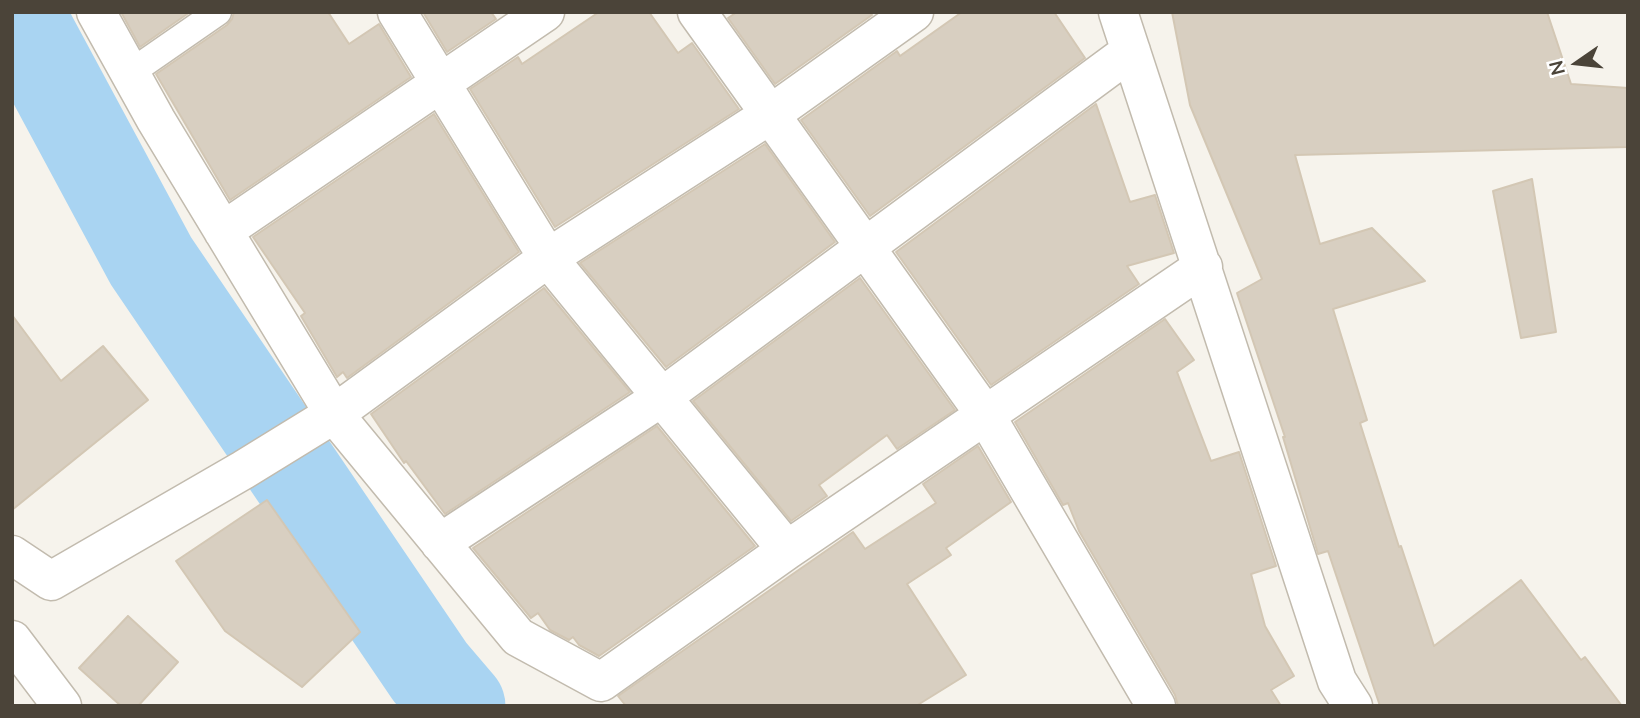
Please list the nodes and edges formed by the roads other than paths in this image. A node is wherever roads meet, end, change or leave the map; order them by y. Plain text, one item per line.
1 (96, 12) edge
2 (218, 12) edge
3 (397, 12) edge
4 (545, 12) edge
5 (697, 12) edge
6 (914, 12) edge
7 (1118, 12) edge
8 (1131, 51) junction
9 (130, 73) junction
10 (440, 84) junction
11 (771, 114) junction
12 (223, 231) junction
13 (865, 246) junction
14 (548, 258) junction
15 (1203, 267) junction
16 (662, 397) junction
17 (334, 414) junction
18 (986, 416) junction
19 (440, 543) junction
20 (787, 550) junction
21 (12, 555) edge
22 (12, 640) edge
23 (62, 706) edge
24 (1156, 706) edge
25 (1353, 706) edge

1 - 9 street
2 - 9 lane
3 - 10 street
4 - 10 street
5 - 11 street
6 - 11 street
7 - 8 street
8 - 13 street
8 - 15 street
9 - 12 street
10 - 12 street
10 - 14 street
11 - 13 street
11 - 14 street
12 - 17 street
13 - 16 street
13 - 18 street
14 - 16 street
14 - 17 street
15 - 18 street
15 - 25 street
16 - 19 street
16 - 20 street
17 - 19 street
17 - 21 street
18 - 20 street
18 - 24 street
19 - 20 street
22 - 23 street

